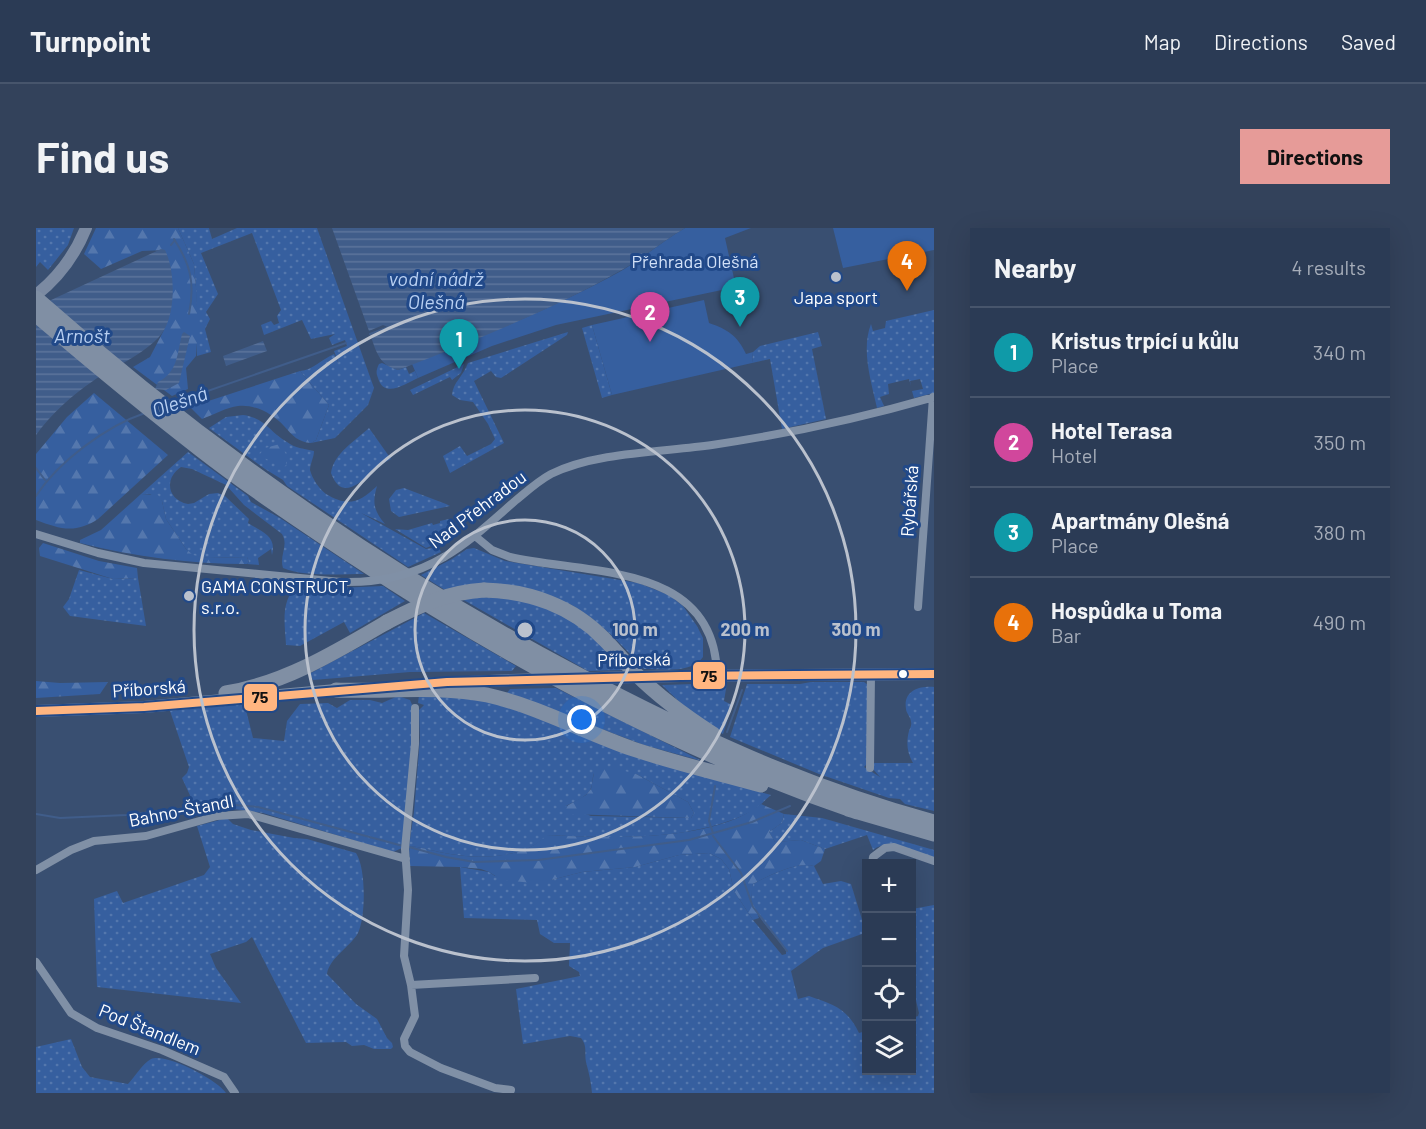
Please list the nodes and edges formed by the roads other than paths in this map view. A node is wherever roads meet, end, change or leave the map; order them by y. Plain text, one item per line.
1 (86, 228) edge
2 (36, 296) edge
3 (36, 315) edge
4 (934, 397) edge
5 (207, 446) junction
6 (36, 534) edge
7 (475, 536) junction
8 (918, 607) dead end
9 (871, 673) junction
10 (934, 674) edge
11 (717, 675) junction
12 (336, 690) junction
13 (226, 693) junction
14 (36, 704) edge
15 (415, 708) dead end
16 (36, 711) edge
17 (870, 768) dead end
18 (795, 777) junction
19 (857, 812) junction
20 (934, 822) edge
21 (934, 834) edge
22 (406, 859) junction
23 (873, 859) edge
24 (934, 861) edge
25 (36, 870) edge
26 (36, 962) edge
27 (535, 978) dead end
28 (411, 985) junction
29 (511, 1090) dead end
30 (235, 1093) edge

1 - 2 main road
2 - 5 highway
3 - 5 highway
4 - 7 street, Nad Přehradou
4 - 8 street, Rybářská
5 - 18 highway
5 - 19 highway
6 - 7 street, Nad Přehradou, bridge
7 - 11 street
9 - 10 main road, Příborská
9 - 11 main road, Příborská
9 - 17 street
11 - 12 main road, Příborská, bridge
12 - 13 main road, Příborská
12 - 16 main road, Příborská
12 - 19 highway
13 - 14 main road, Příborská
13 - 18 highway, bridge
15 - 22 street
18 - 20 highway
19 - 21 highway
22 - 25 street, Bahno-Štandl
22 - 28 street
23 - 24 street
26 - 30 street, Pod Štandlem
27 - 28 street
28 - 29 street

